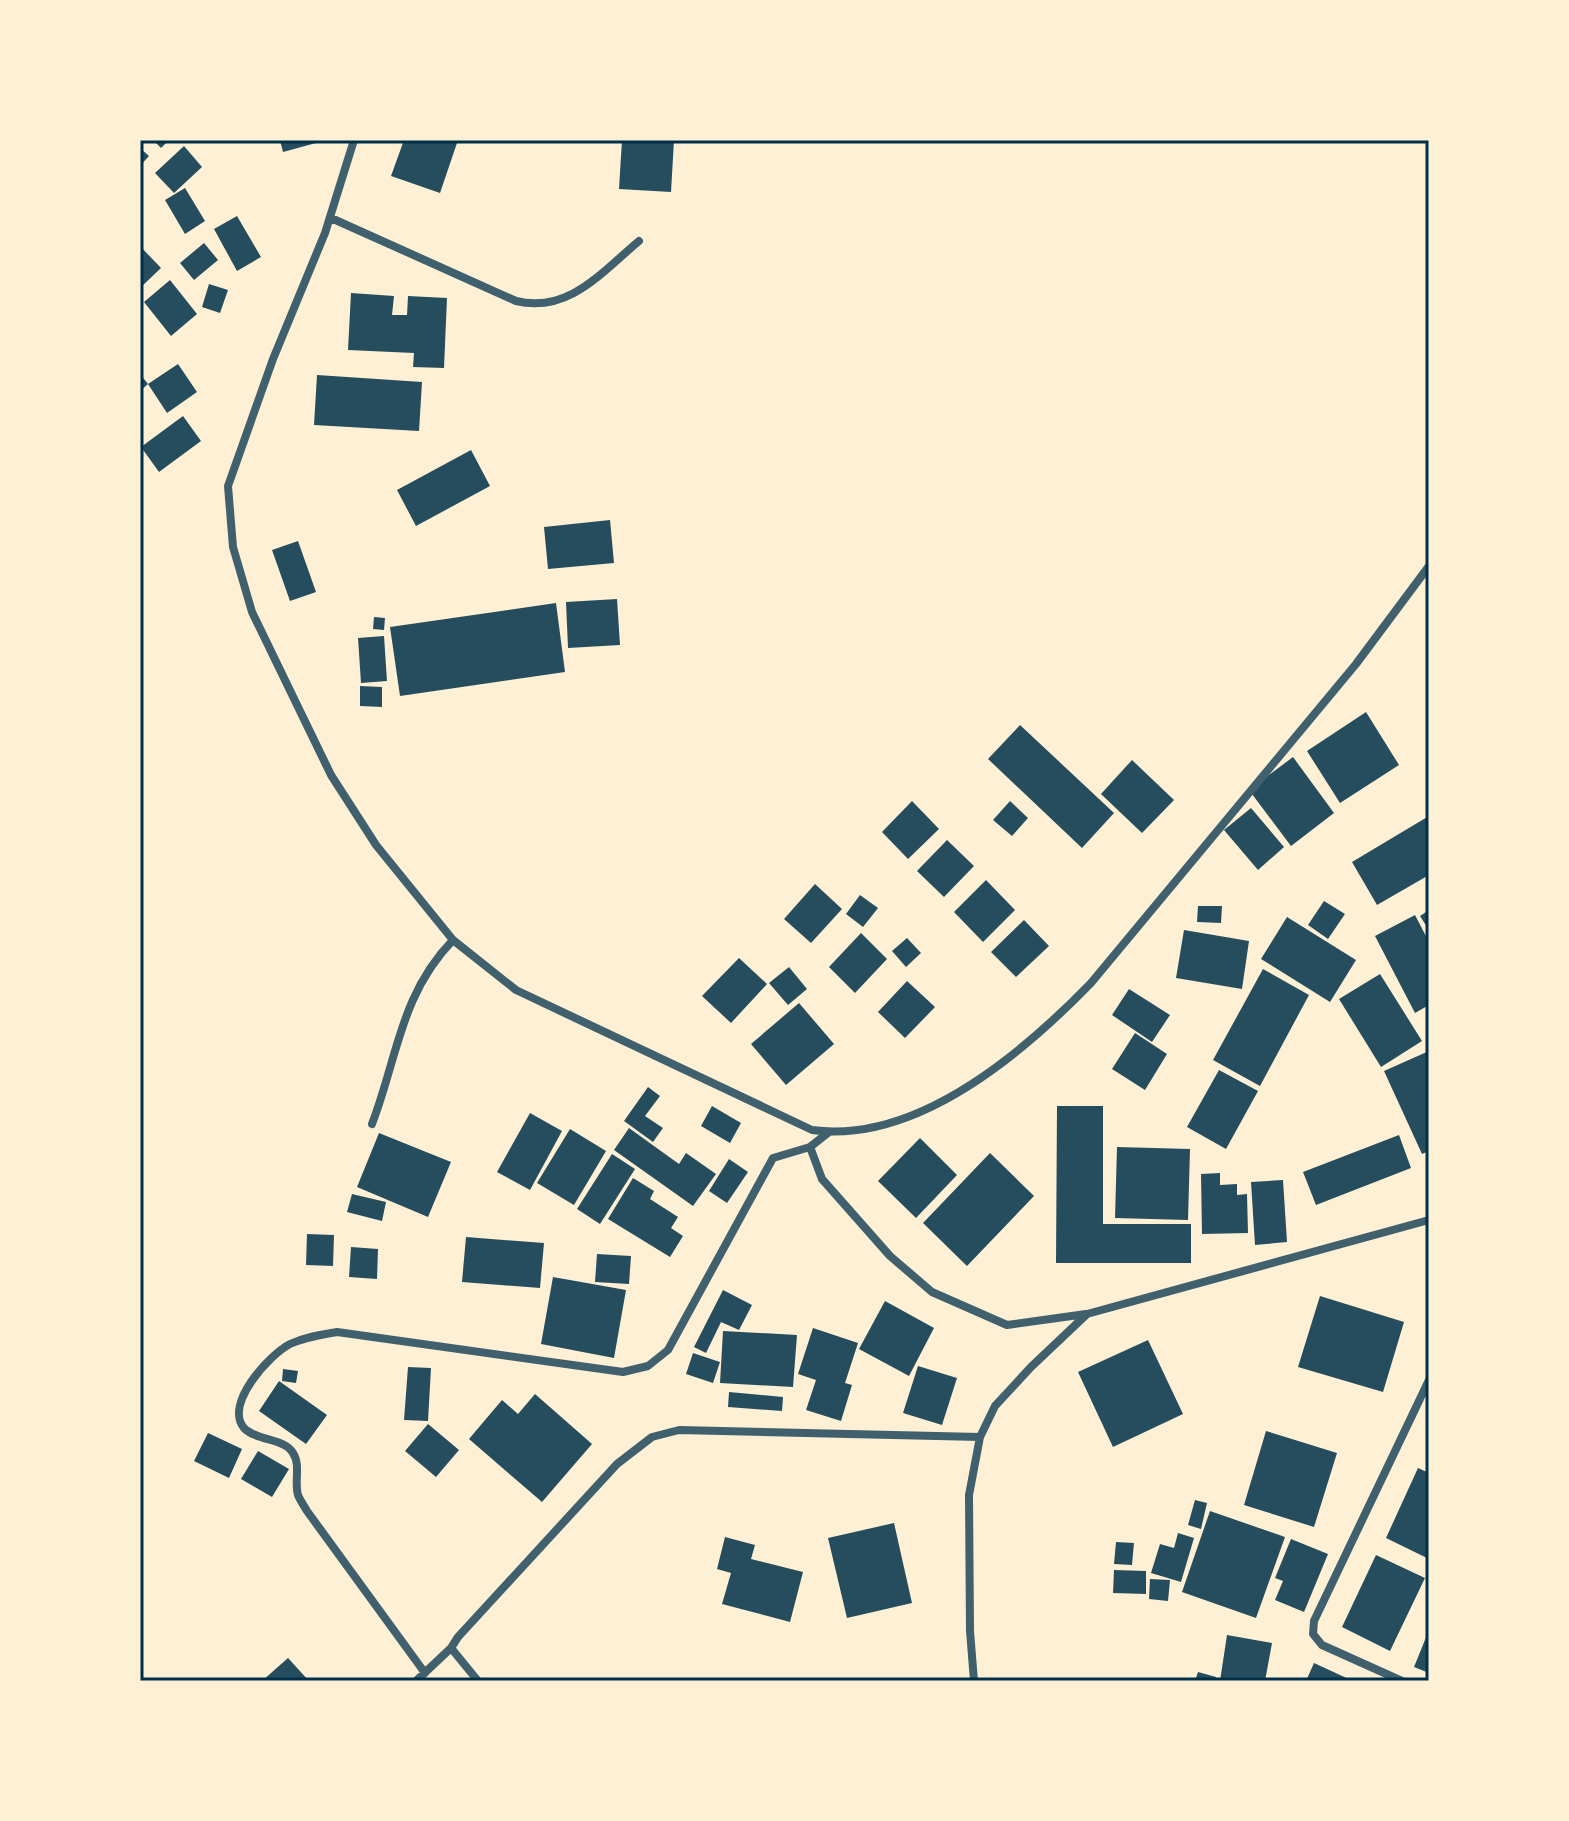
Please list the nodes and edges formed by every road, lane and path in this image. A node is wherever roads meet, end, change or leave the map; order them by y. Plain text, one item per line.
1 (354, 140) edge
2 (325, 233) junction
3 (639, 241) dead end
4 (1429, 566) edge
5 (453, 940) junction
6 (372, 1124) dead end
7 (829, 1132) junction
8 (810, 1147) junction
9 (1429, 1220) edge
10 (1087, 1314) junction
11 (1429, 1380) edge
12 (980, 1437) junction
13 (451, 1648) junction
14 (425, 1673) junction
15 (416, 1681) edge
16 (478, 1681) edge
17 (974, 1681) edge
18 (1402, 1681) edge

1 - 2 street
2 - 3 street
2 - 5 street
4 - 7 street
5 - 6 street
5 - 7 street
7 - 8 street
8 - 10 street
8 - 14 street
9 - 10 street
10 - 12 street
11 - 18 street
12 - 13 street
12 - 17 street
13 - 14 street
13 - 16 street
14 - 15 street

